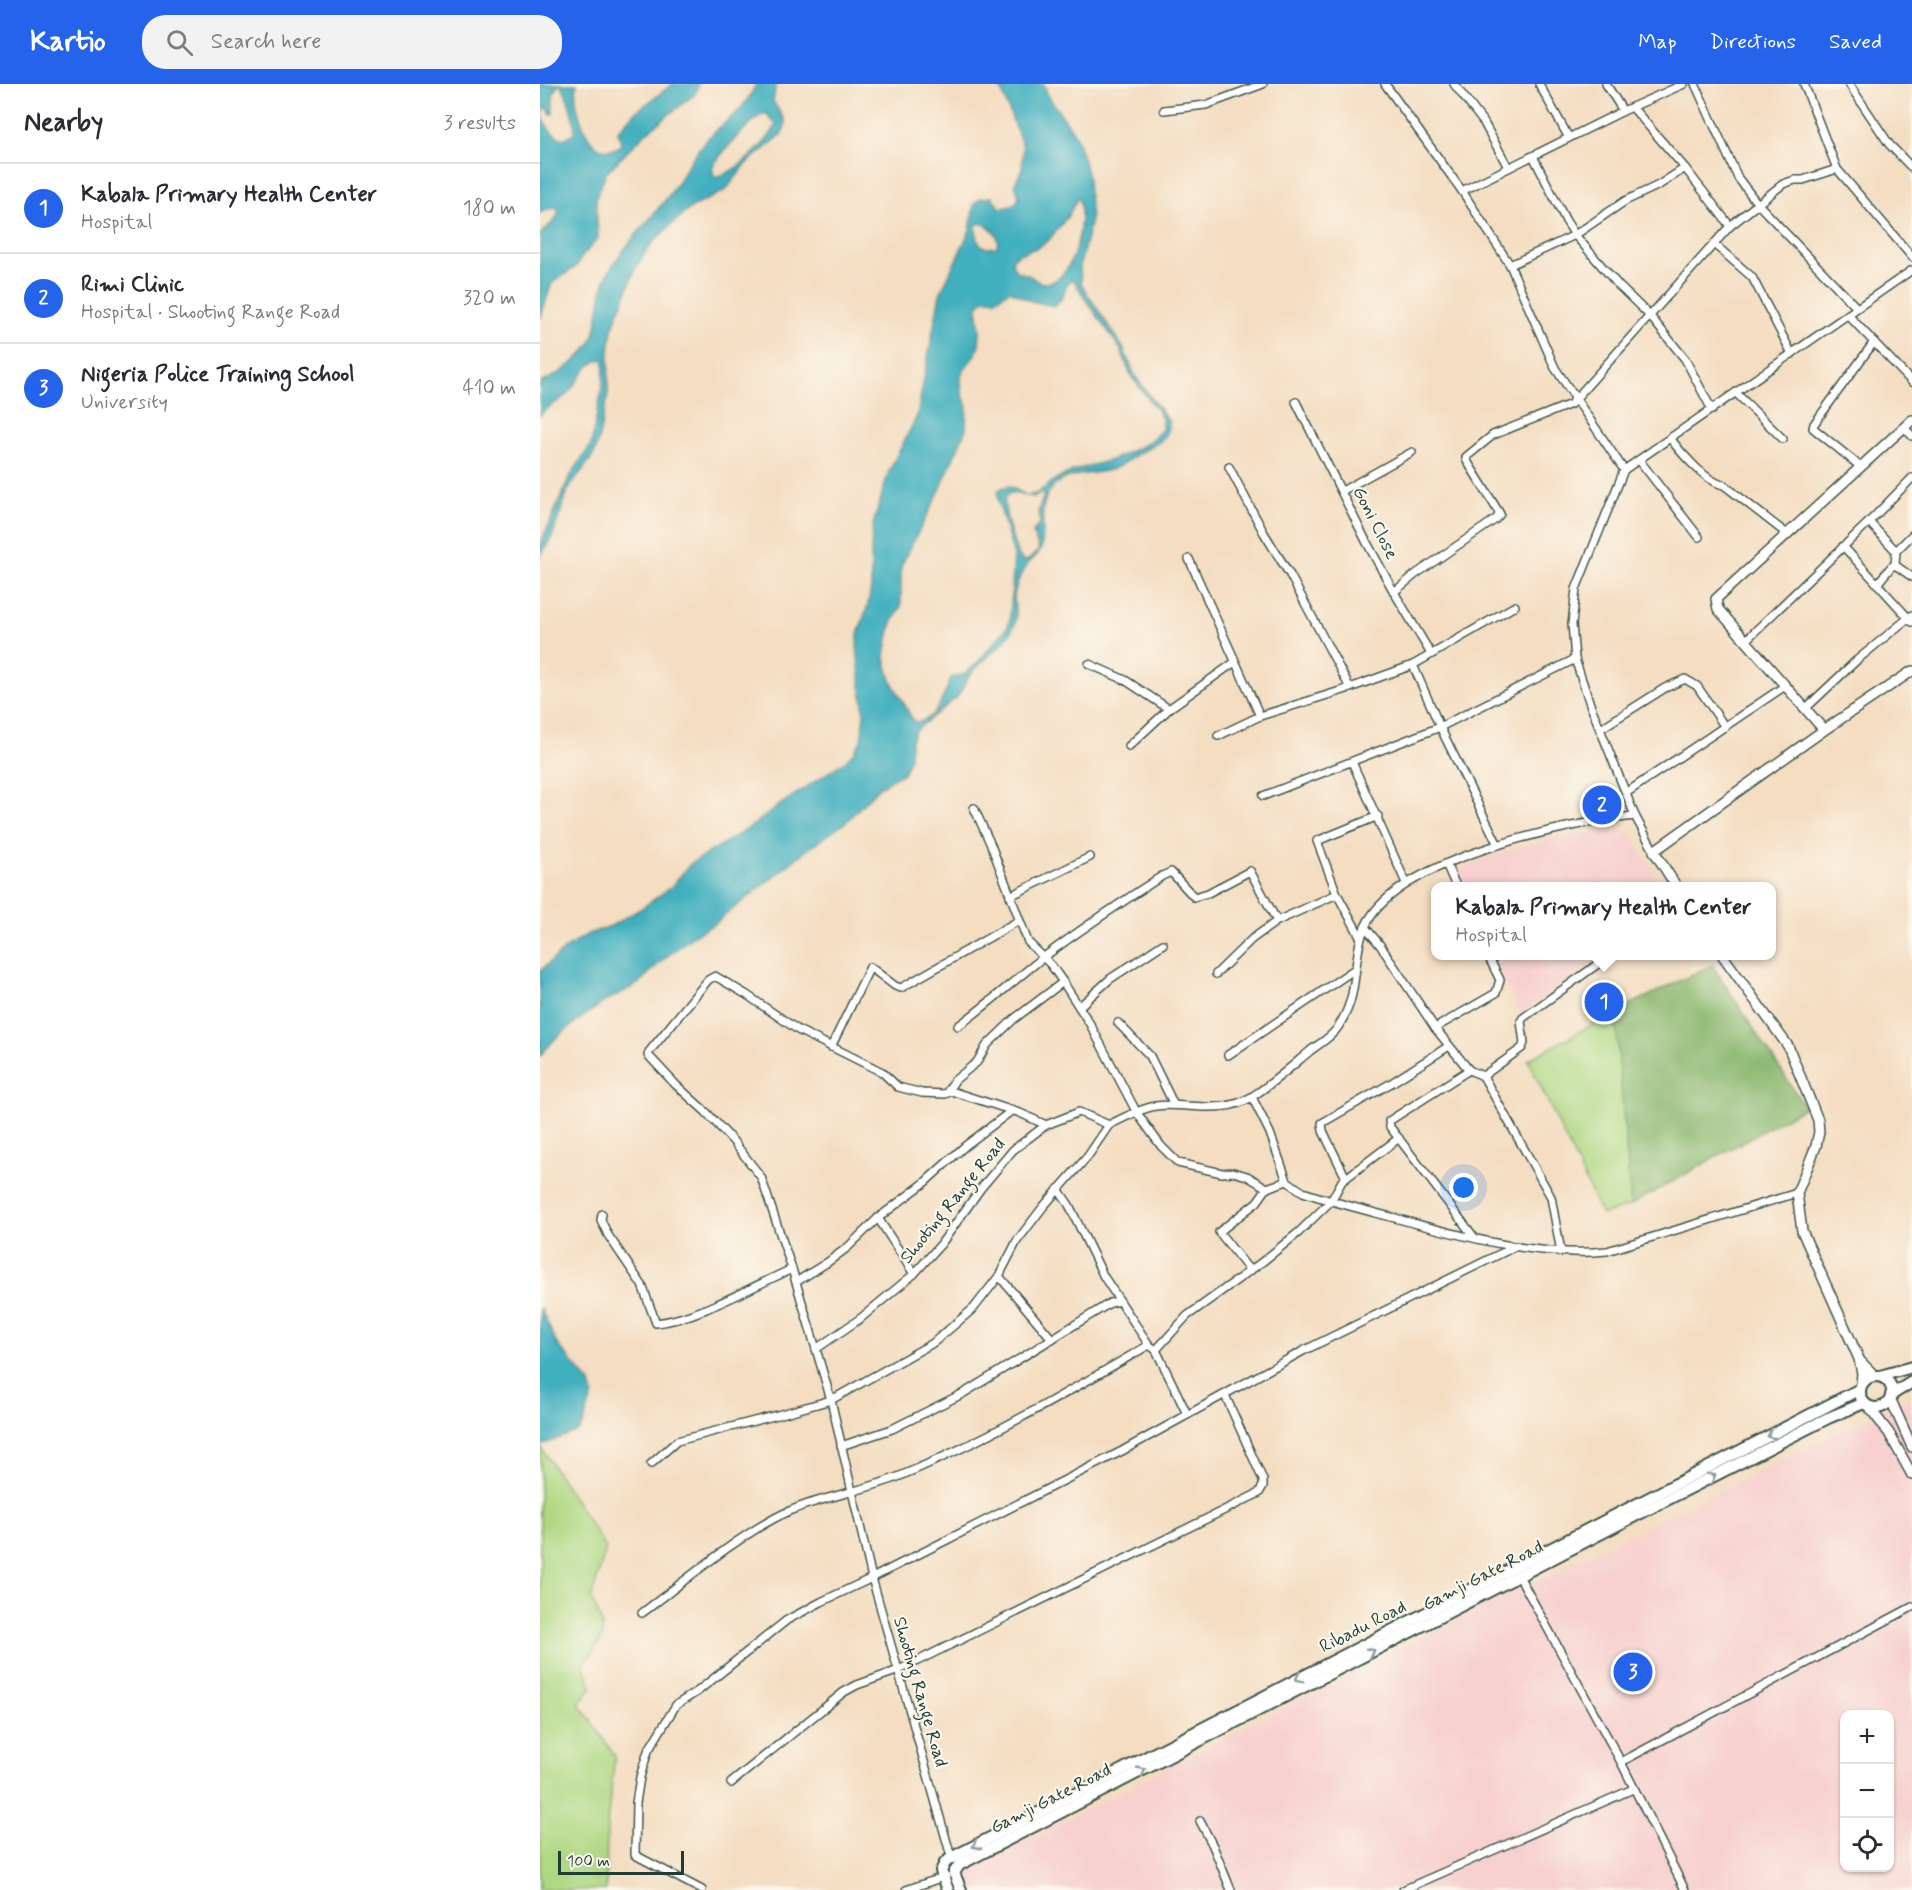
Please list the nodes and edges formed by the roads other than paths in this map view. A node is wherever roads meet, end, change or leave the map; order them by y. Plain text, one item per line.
1 (1263, 84) edge
2 (1385, 84) edge
3 (1455, 84) edge
4 (1539, 84) edge
5 (1606, 84) edge
6 (1684, 84) edge
7 (1695, 84) edge
8 (1804, 84) edge
9 (1852, 85) edge
10 (1632, 107) junction
11 (1164, 110) dead end
12 (1623, 111) junction
13 (1569, 138) junction
14 (1533, 156) junction
15 (1508, 167) junction
16 (1685, 168) junction
17 (1912, 168) edge
18 (1837, 169) junction
19 (1462, 191) junction
20 (1757, 203) junction
21 (1730, 226) junction
22 (1575, 235) junction
23 (1714, 244) junction
24 (1912, 256) edge
25 (1510, 265) junction
26 (1912, 270) edge
27 (1856, 307) junction
28 (1848, 315) junction
29 (1650, 316) junction
30 (1874, 342) junction
31 (1792, 354) junction
32 (1912, 382) edge
33 (1736, 393) junction
34 (1575, 398) junction
35 (1296, 402) dead end
36 (1712, 410) junction
37 (1912, 420) edge
38 (1904, 427) junction
39 (1912, 436) edge
40 (1670, 438) junction
41 (1783, 439) dead end
42 (1412, 452) dead end
43 (1639, 460) junction
44 (1229, 467) dead end
45 (1861, 467) junction
46 (1624, 470) junction
47 (1912, 478) edge
48 (1342, 491) junction
49 (1869, 522) junction
50 (1787, 534) junction
51 (1912, 535) edge
52 (1699, 537) dead end
53 (1843, 546) junction
54 (1896, 551) junction
55 (1190, 559) dead end
56 (1895, 565) junction
57 (1912, 577) edge
58 (1877, 584) junction
59 (1394, 592) junction
60 (1515, 606) dead end
61 (1911, 618) edge
62 (1746, 640) junction
63 (1431, 654) junction
64 (1575, 659) junction
65 (1235, 662) junction
66 (1089, 664) dead end
67 (1413, 665) junction
68 (1912, 671) edge
69 (1785, 686) junction
70 (1350, 688) junction
71 (1169, 709) junction
72 (1805, 709) junction
73 (1260, 716) junction
74 (1725, 727) junction
75 (1440, 728) junction
76 (1600, 729) junction
77 (1824, 730) junction
78 (1218, 736) dead end
79 (1129, 746) dead end
80 (1352, 762) junction
81 (1626, 793) junction
82 (1263, 796) dead end
83 (974, 808) dead end
84 (1378, 816) junction
85 (1635, 816) junction
86 (1498, 845) junction
87 (1654, 850) junction
88 (1090, 856) dead end
89 (1446, 864) junction
90 (1454, 882) edge
91 (1674, 882) edge
92 (1406, 883) junction
93 (1337, 894) junction
94 (1010, 896) junction
95 (1018, 921) junction
96 (1277, 921) junction
97 (1365, 927) junction
98 (1361, 938) junction
99 (1163, 945) dead end
100 (1043, 957) junction
101 (1490, 960) edge
102 (1603, 960) edge
103 (1726, 960) edge
104 (1355, 969) junction
105 (1216, 974) dead end
106 (1063, 982) junction
107 (1078, 1007) junction
108 (1118, 1023) dead end
109 (958, 1026) dead end
110 (1435, 1028) junction
111 (1449, 1046) junction
112 (831, 1047) junction
113 (1228, 1055) dead end
114 (1469, 1070) junction
115 (1483, 1076) junction
116 (945, 1095) junction
117 (1252, 1097) junction
118 (1174, 1105) junction
119 (1010, 1112) junction
120 (1137, 1113) junction
121 (1046, 1125) junction
122 (1109, 1125) junction
123 (1399, 1138) junction
124 (1346, 1178) junction
125 (1287, 1181) junction
126 (1267, 1188) junction
127 (1058, 1189) junction
128 (1797, 1193) junction
129 (1331, 1202) junction
130 (602, 1214) dead end
131 (878, 1218) junction
132 (1474, 1237) junction
133 (1516, 1246) junction
134 (1561, 1252) junction
135 (792, 1269) junction
136 (1250, 1271) junction
137 (914, 1274) junction
138 (999, 1276) junction
139 (796, 1282) junction
140 (1120, 1301) junction
141 (1052, 1340) junction
142 (1153, 1348) junction
143 (816, 1349) junction
144 (1859, 1359) junction
145 (1912, 1366) edge
146 (1877, 1376) junction
147 (1912, 1382) edge
148 (1861, 1387) junction
149 (1225, 1395) junction
150 (1891, 1397) junction
151 (831, 1400) junction
152 (1866, 1405) junction
153 (1187, 1414) junction
154 (841, 1446) junction
155 (1912, 1447) edge
156 (651, 1464) dead end
157 (1912, 1475) edge
158 (851, 1492) junction
159 (1519, 1576) junction
160 (872, 1578) junction
161 (1910, 1608) edge
162 (1443, 1610) junction
163 (642, 1613) dead end
164 (1912, 1616) edge
165 (899, 1670) junction
166 (1620, 1762) junction
167 (731, 1783) dead end
168 (1633, 1789) junction
169 (1200, 1821) dead end
170 (955, 1866) junction
171 (942, 1877) junction
172 (702, 1890) edge
173 (906, 1890) edge
174 (948, 1890) edge
175 (961, 1890) edge
176 (1231, 1890) edge
177 (1403, 1890) edge
178 (1685, 1890) edge

1 - 11 street
2 - 19 street
3 - 15 street
4 - 13 street
5 - 12 street
6 - 10 street
7 - 20 street
8 - 18 street
9 - 17 street
10 - 12 street
10 - 16 street
12 - 13 street
13 - 14 street
14 - 15 street
14 - 22 street
15 - 19 street
16 - 21 street
16 - 22 street
18 - 20 street
18 - 24 street
19 - 25 street
20 - 21 street
20 - 27 street
21 - 23 street
22 - 25 street
22 - 29 street
23 - 29 street
23 - 31 street
25 - 34 street
26 - 27 street
27 - 28 street
28 - 30 street
28 - 31 street
29 - 34 street
29 - 36 street
30 - 32 street
30 - 45 street
31 - 33 street
33 - 36 street
33 - 41 street
34 - 46 street
34 - 59 street
35 - 48 street, Goni Close
36 - 40 street
37 - 38 street
38 - 39 street
38 - 45 street
40 - 43 street
40 - 50 street
42 - 48 street
43 - 46 street
43 - 52 street
44 - 70 street
45 - 50 street
46 - 64 street
47 - 49 street
48 - 59 street, Goni Close
49 - 53 street
49 - 54 street
50 - 62 street
51 - 54 street
53 - 58 street
53 - 62 street
54 - 56 street
55 - 65 street
56 - 57 street
56 - 58 street
58 - 61 street
59 - 63 street, Goni Close
60 - 63 street
61 - 72 street
62 - 69 street
63 - 67 street
64 - 75 street
64 - 76 street
65 - 71 street
65 - 73 street
66 - 71 street
67 - 70 street
67 - 75 street
68 - 77 street
69 - 72 street
69 - 74 street
70 - 73 street
71 - 79 street
72 - 77 street
73 - 78 street
74 - 76 street
74 - 81 street
75 - 80 street
75 - 86 street
76 - 81 street
77 - 87 street
80 - 82 street
80 - 84 street
81 - 85 street
83 - 94 street
84 - 92 street
84 - 93 street
85 - 86 street
85 - 87 street
86 - 89 street
87 - 91 street
88 - 94 street
89 - 90 street
89 - 92 street
92 - 97 street
93 - 96 street
93 - 98 street
94 - 95 street
95 - 100 street
95 - 112 street
96 - 100 street
96 - 105 street
97 - 98 street
97 - 110 street
98 - 104 street
99 - 107 street
100 - 106 street
100 - 109 street
101 - 110 street
102 - 115 street
103 - 128 street
104 - 113 street
104 - 117 street
106 - 107 street
106 - 116 street
107 - 120 street
108 - 118 street
110 - 111 street
111 - 114 street
111 - 124 street
112 - 116 street
112 - 135 street, Shooting Range Road
114 - 115 street
114 - 123 street
115 - 134 street
116 - 119 street
117 - 118 street
117 - 125 street
118 - 120 street
119 - 121 street
119 - 131 street
120 - 122 street
120 - 126 street
121 - 122 street, Shooting Range Road
121 - 137 street, Shooting Range Road
122 - 127 street
123 - 124 street
123 - 132 street
124 - 129 street
125 - 126 street
125 - 129 street
126 - 136 street
127 - 138 street
127 - 140 street
128 - 134 street
128 - 144 street
129 - 132 street
129 - 136 street
130 - 135 street
131 - 137 street
131 - 139 street
132 - 133 street
133 - 134 street
133 - 149 street
135 - 139 street, Shooting Range Road
136 - 142 street
137 - 143 street, Shooting Range Road
138 - 141 street
138 - 151 street
139 - 143 street, Shooting Range Road
140 - 141 street
140 - 142 street
141 - 154 street
142 - 153 street
142 - 158 street
143 - 151 street, Shooting Range Road
144 - 146 street
144 - 148 street
145 - 146 main road
146 - 148 main road
146 - 150 main road
147 - 150 main road
148 - 152 main road
148 -> 162 main road
149 - 153 street
149 - 165 street
150 - 152 main road
150 - 155 street
151 - 154 street, Shooting Range Road
151 - 156 street
152 - 157 street
159 -> 152 main road, Gamji Gate Road
153 - 160 street
154 - 158 street, Shooting Range Road
158 - 160 street, Shooting Range Road
158 - 163 street
159 - 162 main road, Gamji Gate Road
159 - 166 street
160 - 165 street, Shooting Range Road
160 - 172 street
161 - 164 street
161 - 166 street
162 - 170 main road, Gamji Gate Road
165 - 167 street
165 - 170 street, Shooting Range Road
166 - 168 street
168 - 177 street
168 - 178 street
169 - 176 street
170 - 171 main road
170 - 175 main road
171 - 173 street
171 - 174 main road

